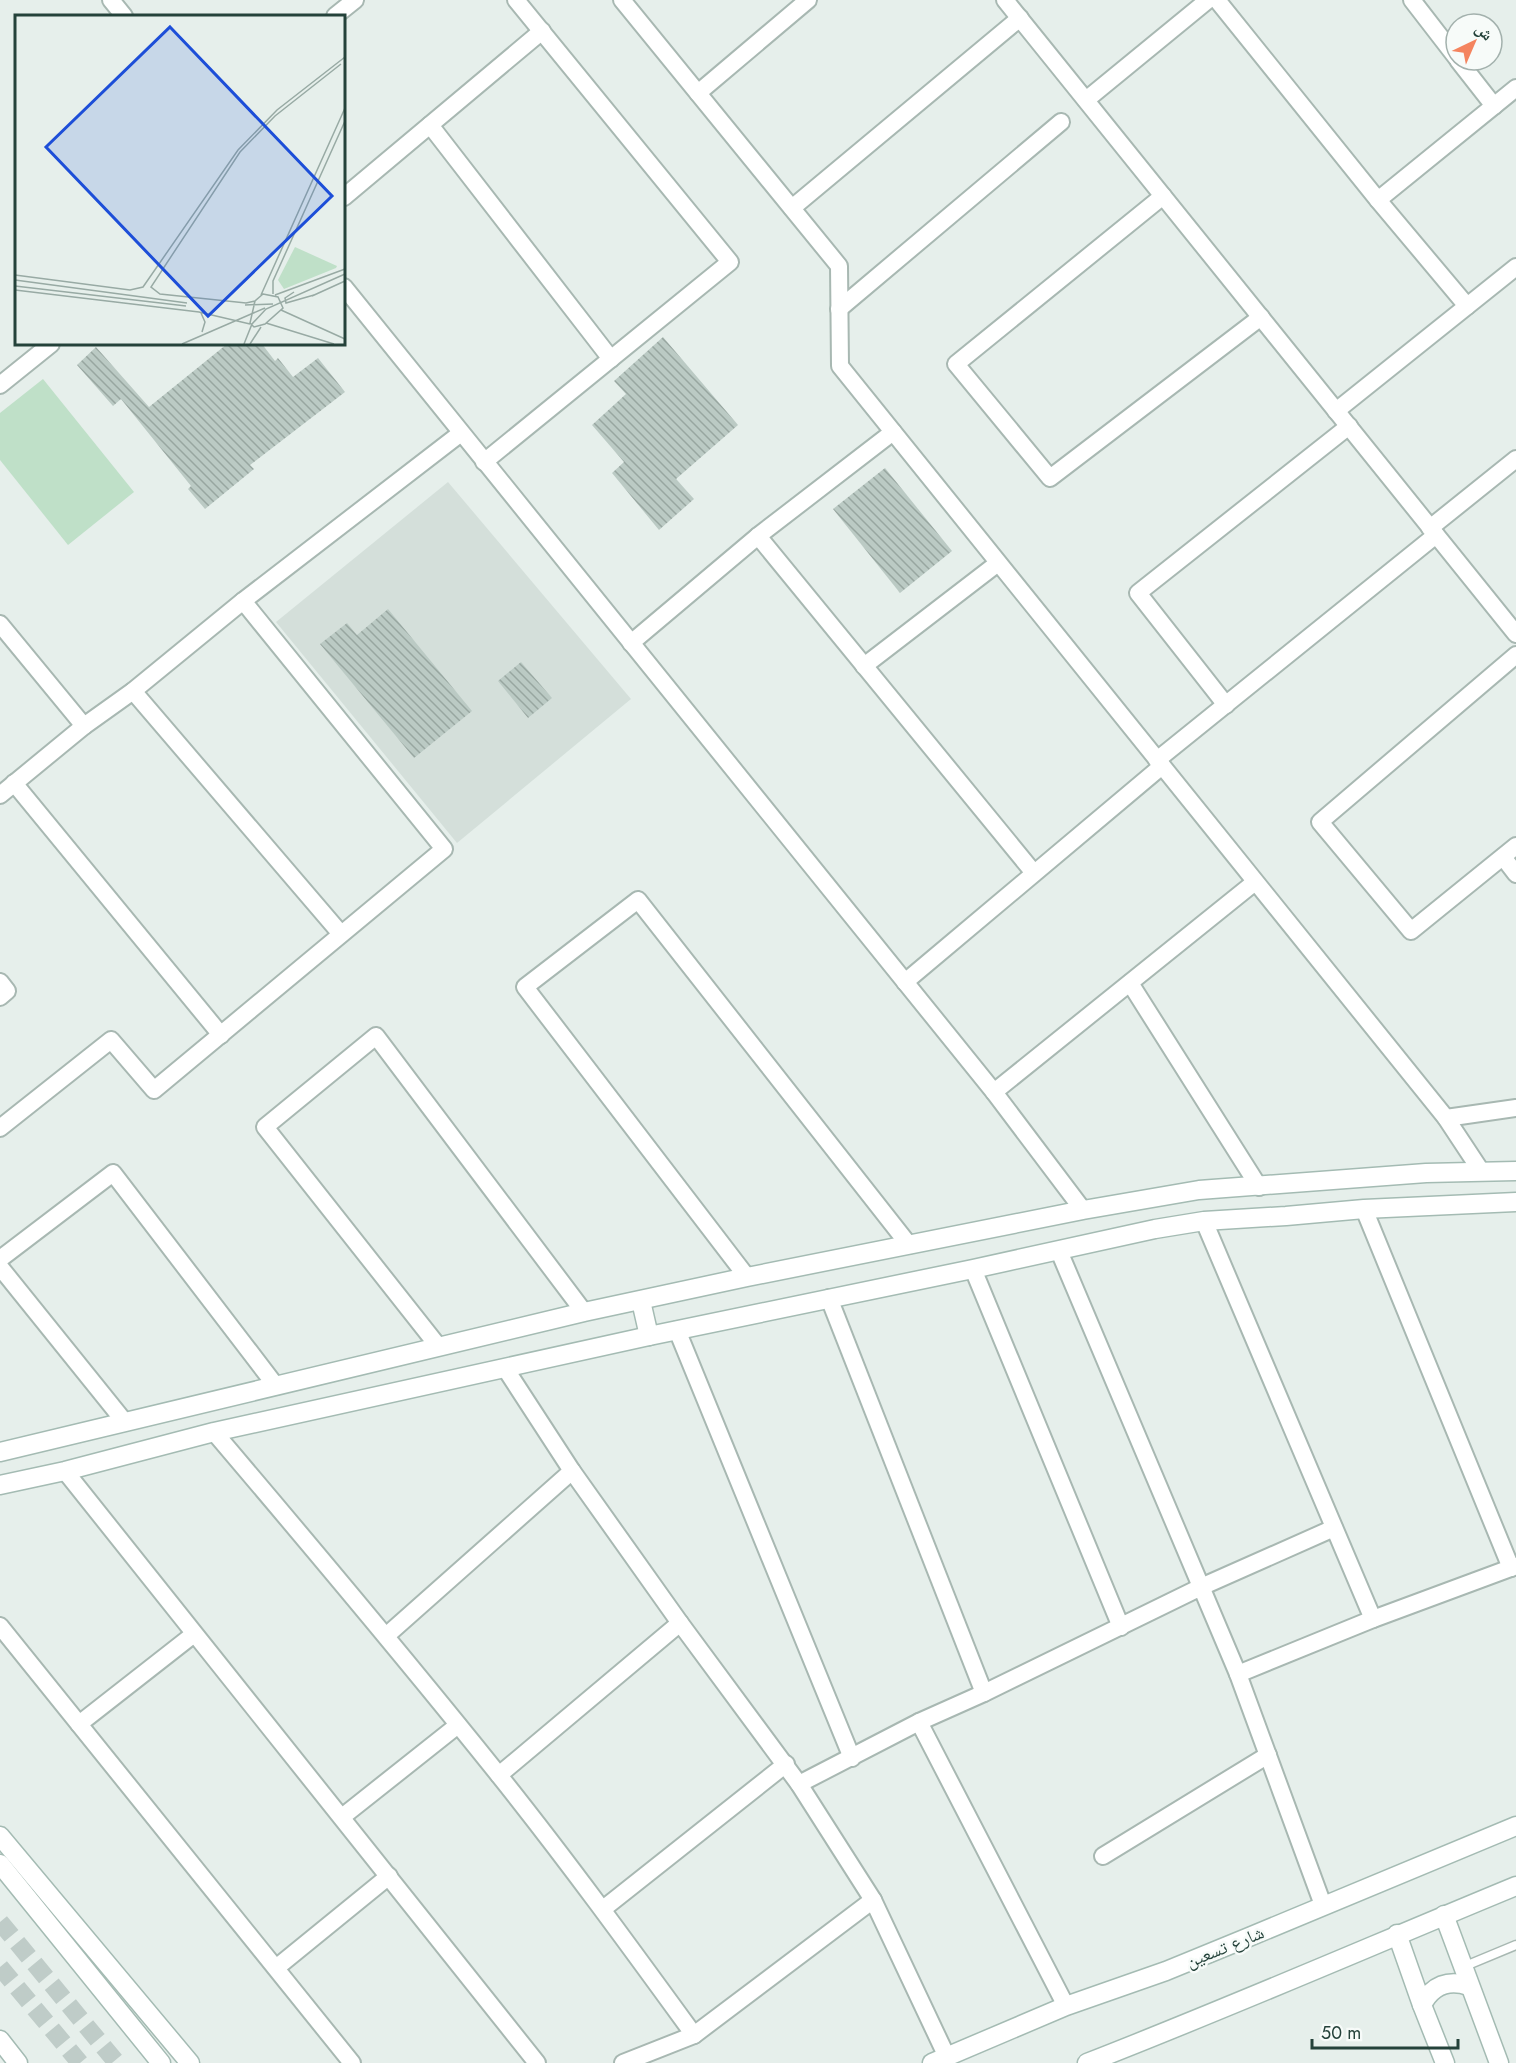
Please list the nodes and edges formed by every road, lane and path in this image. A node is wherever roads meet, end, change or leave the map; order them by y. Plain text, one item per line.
1 (355, 0) edge
2 (516, 0) edge
3 (622, 0) edge
4 (808, 0) edge
5 (1005, 0) edge
6 (1208, 0) edge
7 (1217, 0) edge
8 (1412, 0) edge
9 (336, 15) edge
10 (1020, 18) junction
11 (542, 31) junction
12 (1444, 42) edge
13 (1467, 72) edge
14 (1516, 88) edge
15 (698, 93) junction
16 (1086, 100) junction
17 (1494, 106) junction
18 (1061, 122) dead end
19 (430, 125) junction
20 (345, 196) edge
21 (1163, 196) junction
22 (1378, 200) junction
23 (792, 208) junction
24 (1516, 267) edge
25 (345, 288) edge
26 (1467, 306) junction
27 (839, 309) junction
28 (1261, 317) junction
29 (50, 345) edge
30 (611, 359) junction
31 (0, 385) edge
32 (1336, 411) junction
33 (1348, 426) junction
34 (893, 432) junction
35 (461, 433) junction
36 (1516, 459) edge
37 (484, 462) junction
38 (1433, 531) junction
39 (758, 536) junction
40 (998, 563) junction
41 (243, 601) junction
42 (0, 624) edge
43 (1516, 634) edge
44 (631, 643) junction
45 (1516, 655) edge
46 (864, 666) junction
47 (133, 691) junction
48 (1226, 705) junction
49 (84, 726) junction
50 (1160, 763) junction
51 (14, 783) junction
52 (0, 795) edge
53 (1516, 846) edge
54 (1503, 857) junction
55 (1034, 873) junction
56 (1516, 874) edge
57 (1255, 882) junction
58 (341, 934) junction
59 (0, 982) edge
60 (905, 982) junction
61 (1130, 983) junction
62 (0, 997) edge
63 (221, 1035) junction
64 (994, 1092) junction
65 (1516, 1108) edge
66 (1446, 1119) junction
67 (0, 1128) edge
68 (1481, 1171) junction
69 (1516, 1171) edge
70 (1259, 1187) junction
71 (1514, 1206) edge
72 (1364, 1209) junction
73 (1083, 1210) junction
74 (1204, 1221) junction
75 (909, 1245) junction
76 (1059, 1251) junction
77 (0, 1259) edge
78 (0, 1267) edge
79 (973, 1269) junction
80 (747, 1277) junction
81 (829, 1298) junction
82 (641, 1301) junction
83 (584, 1312) junction
84 (677, 1330) junction
85 (649, 1336) junction
86 (438, 1346) junction
87 (506, 1368) junction
88 (276, 1386) junction
89 (124, 1421) junction
90 (214, 1432) junction
91 (0, 1452) edge
92 (65, 1471) junction
93 (572, 1471) junction
94 (0, 1485) edge
95 (1334, 1528) junction
96 (1514, 1567) edge
97 (1201, 1587) junction
98 (1373, 1619) junction
99 (680, 1623) junction
100 (0, 1626) edge
101 (1121, 1627) junction
102 (194, 1634) junction
103 (386, 1636) junction
104 (1238, 1674) junction
105 (984, 1694) junction
106 (919, 1722) junction
107 (79, 1724) junction
108 (458, 1725) junction
109 (1268, 1755) junction
110 (852, 1758) junction
111 (786, 1764) junction
112 (499, 1775) junction
113 (799, 1784) junction
114 (342, 1817) junction
115 (1516, 1826) edge
116 (0, 1836) edge
117 (1103, 1856) dead end
118 (0, 1864) edge
119 (389, 1876) junction
120 (1516, 1886) edge
121 (873, 1900) junction
122 (1323, 1905) junction
123 (603, 1909) junction
124 (1444, 1915) junction
125 (1397, 1934) junction
126 (1516, 1945) edge
127 (1463, 1967) junction
128 (276, 1968) junction
129 (1469, 1986) junction
130 (1422, 2005) junction
131 (1066, 2006) junction
132 (694, 2035) junction
133 (0, 2040) edge
134 (939, 2060) edge
135 (18, 2063) edge
136 (161, 2063) edge
137 (190, 2063) edge
138 (352, 2063) edge
139 (537, 2063) edge
140 (623, 2063) edge
141 (1087, 2063) edge
142 (1445, 2063) edge
143 (1499, 2063) edge

1 - 9 street
2 - 11 street
3 - 15 street
4 - 15 street
5 - 10 street
6 - 16 street
7 - 22 street
8 - 12 street
10 - 16 street
10 - 23 street
11 - 19 street
11 - 30 street
13 - 17 street
14 - 17 street
15 - 23 street
16 - 21 street
17 - 22 street
18 - 27 street
19 - 20 street
19 - 30 street
21 - 28 street
21 - 28 street
22 - 26 street
23 - 27 street
24 - 26 street
25 - 35 street
26 - 32 street
27 - 34 street
28 - 32 street
29 - 31 street
30 - 37 street
32 - 33 street
33 - 38 street
33 - 48 street
34 - 39 street
34 - 40 street
35 - 37 street
35 - 41 street
36 - 38 street
37 - 44 street
38 - 43 street
38 - 48 street
39 - 44 street
39 - 46 street
40 - 46 street
40 - 50 street
41 - 47 street
41 - 58 street
42 - 49 street
44 - 60 street
45 - 54 street
46 - 55 street
47 - 49 street
47 - 58 street
48 - 50 street
49 - 51 street
50 - 55 street
50 - 57 street
51 - 52 street
51 - 63 street
53 - 54 street
54 - 56 street
55 - 60 street
57 - 61 street
57 - 66 street
58 - 63 street
59 - 62 street
60 - 64 street
61 - 64 street
61 - 70 street
63 - 67 street
64 - 73 street
65 - 66 street
66 - 68 street
68 - 69 main road
68 - 70 main road
70 - 73 main road
71 - 72 main road
72 - 74 main road
72 - 96 street
73 - 75 main road
74 - 76 main road
74 - 95 street
75 - 80 main road
75 - 80 street
76 - 79 main road
76 - 97 street
77 - 88 street
78 - 89 street
79 - 81 main road
79 - 101 street
80 - 82 main road
81 - 84 main road
81 - 105 street
82 - 83 main road
82 - 85 main road
83 - 86 main road
83 - 86 street
84 - 85 main road
84 - 110 street
85 - 87 main road
86 - 88 main road
87 - 90 main road
87 - 93 street
88 - 89 main road
89 - 91 main road
90 - 92 main road
90 - 103 street
92 - 94 main road
92 - 102 street
93 - 99 street
93 - 103 street
95 - 97 street
95 - 98 street
96 - 98 street
97 - 101 street
97 - 104 street
98 - 104 street
99 - 111 street
99 - 112 street
100 - 107 street
101 - 105 street
102 - 107 street
102 - 114 street
103 - 108 street
104 - 109 street
105 - 106 street
106 - 110 street
106 - 131 street
107 - 128 street
108 - 112 street
108 - 114 street
109 - 117 street
109 - 122 street
110 - 113 street
111 - 113 street
111 - 123 street
112 - 123 street
113 - 121 street
114 - 119 street
115 - 122 main road, شارع تسعين
116 - 137 main road
118 - 136 main road
119 - 128 street
119 - 139 street
120 - 124 main road
121 - 132 street
121 - 134 street
122 - 131 main road, شارع تسعين
123 - 132 street
124 - 125 main road
124 - 127 main road
125 - 130 main road
125 - 141 main road
126 - 127 lane
127 - 129 main road
128 - 138 street
129 - 130 main road
129 - 143 main road
130 - 142 main road
131 - 134 main road, شارع تسعين
132 - 140 street
133 - 135 main road

